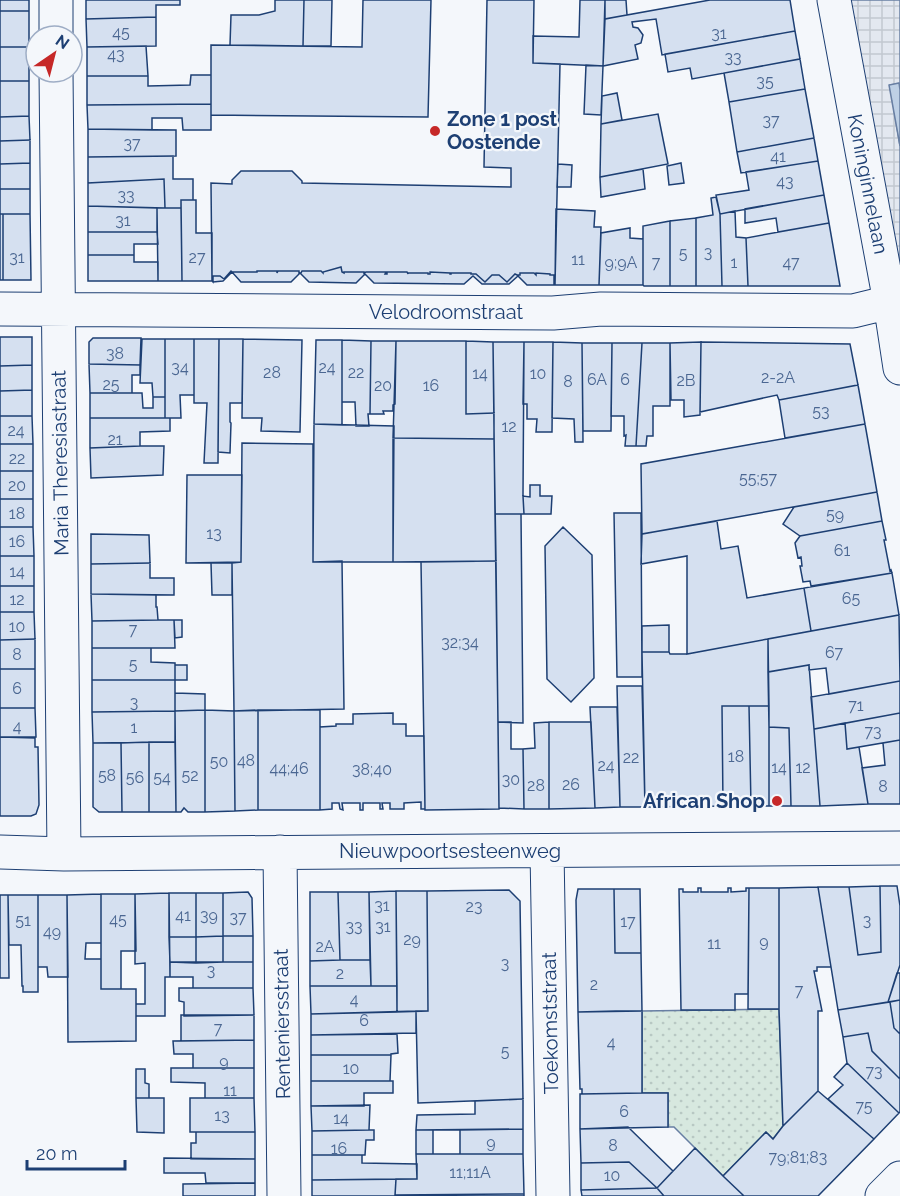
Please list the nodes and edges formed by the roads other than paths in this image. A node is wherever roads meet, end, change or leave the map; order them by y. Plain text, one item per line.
1 (56, 0) edge
2 (834, 0) edge
3 (56, 24) edge
4 (56, 84) edge
5 (890, 302) junction
6 (0, 309) edge
7 (58, 309) junction
8 (900, 368) edge
9 (900, 848) edge
10 (547, 851) junction
11 (0, 852) edge
12 (280, 852) junction
13 (64, 854) junction
14 (900, 1178) edge
15 (284, 1196) edge
16 (553, 1196) edge
17 (882, 1196) edge

1 - 3 street
2 - 5 street, Koninginnelaan
4 - 7 street, Maria Theresiastraat
5 - 7 street, Velodroomstraat
5 - 8 street, Koninginnelaan
6 - 7 street, Velodroomstraat
7 - 13 street, Maria Theresiastraat
9 - 10 street, Nieuwpoortsesteenweg
10 - 12 street, Nieuwpoortsesteenweg
10 - 16 street, Toekomststraat
11 - 13 street, Nieuwpoortsesteenweg
12 - 13 street, Nieuwpoortsesteenweg
12 - 15 street, Renteniersstraat
14 - 17 street

